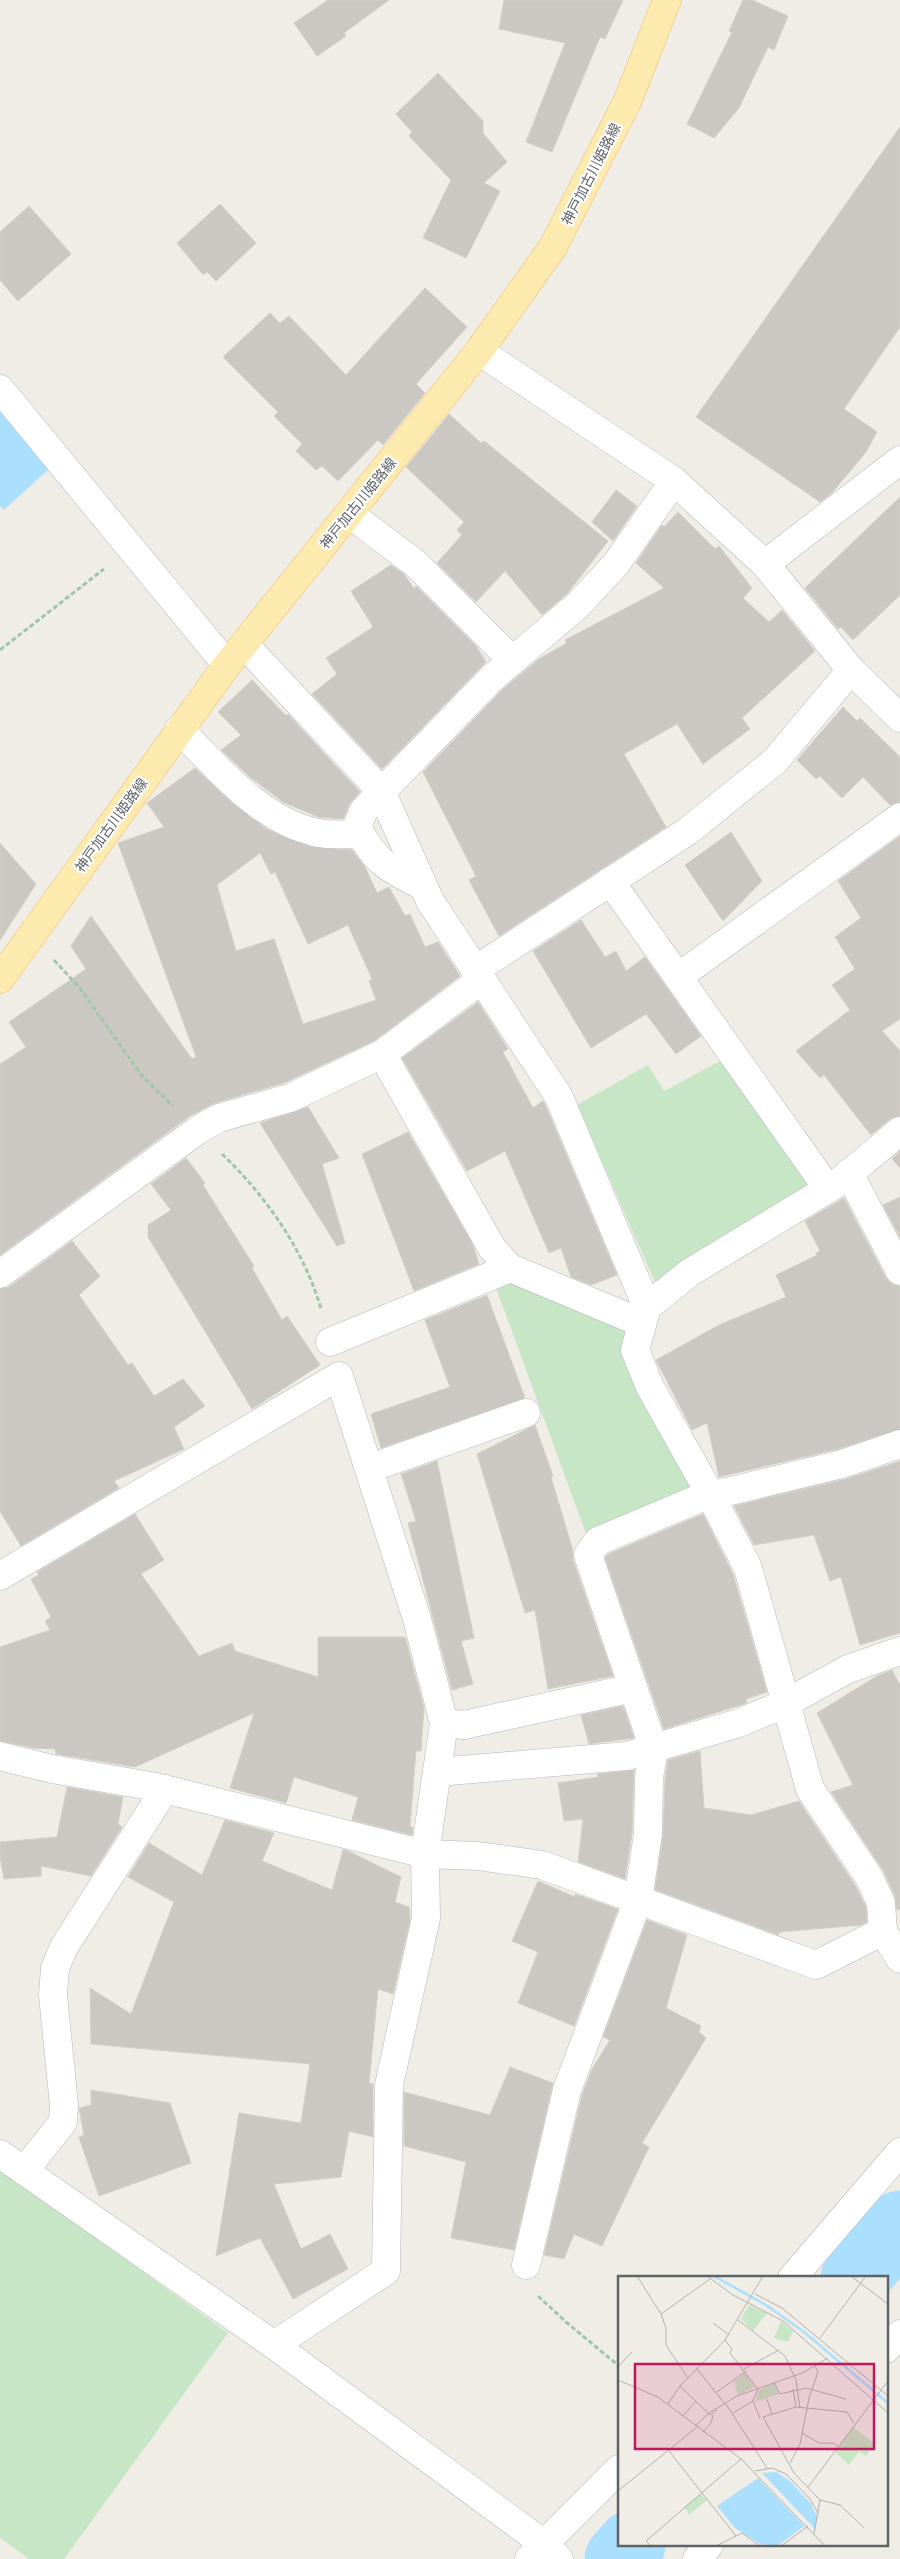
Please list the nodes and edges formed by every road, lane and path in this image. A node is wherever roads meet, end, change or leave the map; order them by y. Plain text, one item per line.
1 (667, 0) edge
2 (479, 351) junction
3 (0, 389) edge
4 (900, 460) edge
5 (674, 481) junction
6 (350, 514) junction
7 (131, 548) junction
8 (766, 564) junction
9 (0, 650) edge
10 (236, 655) junction
11 (512, 660) junction
12 (851, 670) junction
13 (900, 718) edge
14 (179, 729) junction
15 (381, 792) junction
16 (900, 817) edge
17 (360, 834) junction
18 (610, 881) junction
19 (423, 886) junction
20 (478, 974) junction
21 (678, 977) junction
22 (0, 979) edge
23 (382, 1054) junction
24 (900, 1131) edge
25 (839, 1181) junction
26 (510, 1268) junction
27 (900, 1271) edge
28 (0, 1274) edge
29 (645, 1315) junction
30 (330, 1342) dead end
31 (526, 1413) dead end
32 (900, 1444) edge
33 (370, 1468) junction
34 (710, 1494) junction
35 (0, 1576) edge
36 (900, 1651) edge
37 (633, 1688) junction
38 (786, 1703) junction
39 (444, 1723) junction
40 (654, 1748) junction
41 (0, 1756) edge
42 (437, 1772) junction
43 (165, 1789) junction
44 (425, 1854) junction
45 (638, 1900) junction
46 (883, 1931) junction
47 (900, 1959) edge
48 (900, 2152) edge
49 (0, 2154) edge
50 (24, 2171) junction
51 (526, 2265) joint
52 (794, 2276) edge
53 (900, 2334) edge
54 (274, 2345) junction
55 (888, 2347) edge
56 (618, 2365) edge
57 (618, 2470) edge
58 (708, 2546) edge
59 (544, 2554) edge
60 (697, 2559) edge

1 - 2 main road, 神戸加古川姫路線
2 - 5 street
2 - 6 main road, 神戸加古川姫路線
3 - 7 street
4 - 8 street
5 - 8 street
5 - 11 street
6 - 10 main road, 神戸加古川姫路線
6 - 11 street
7 - 9 path
7 - 10 street
8 - 12 street
10 - 14 main road, 神戸加古川姫路線
10 - 15 street
11 - 15 street
12 - 13 street
12 - 18 street
14 - 17 street
14 - 22 main road, 神戸加古川姫路線
15 - 17 street
15 - 19 street
16 - 21 street
17 - 19 street
18 - 20 street
18 - 21 street
19 - 20 street
20 - 23 street
20 - 29 street
21 - 25 street
23 - 26 street
23 - 28 street
24 - 25 street
25 - 27 street
25 - 29 street
26 - 29 street
26 - 30 street
29 - 34 street
31 - 33 street
32 - 34 street
33 - 35 street
33 - 39 street
34 - 37 street
34 - 38 street
36 - 38 street
37 - 39 street
37 - 40 street
38 - 40 street
38 - 46 street
39 - 42 street
40 - 42 street
40 - 45 street
41 - 43 street
42 - 44 street
43 - 44 street
43 - 50 street
44 - 45 street
44 - 54 street
45 - 46 street
45 - 51 street
46 - 47 street
48 - 52 street
49 - 50 street
50 - 54 street
51 - 56 path
53 - 55 street
54 - 59 street
57 - 59 street
58 - 60 street

